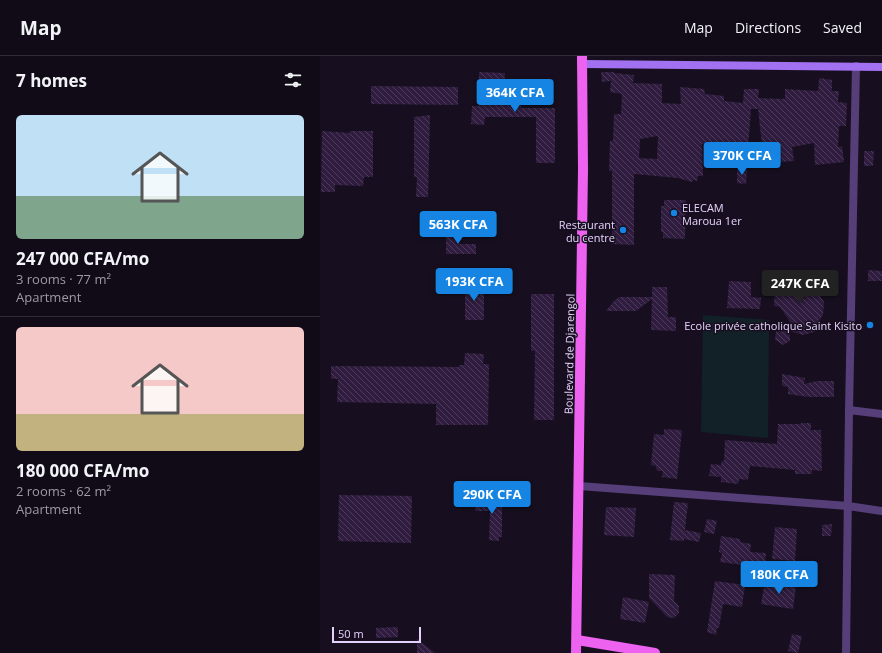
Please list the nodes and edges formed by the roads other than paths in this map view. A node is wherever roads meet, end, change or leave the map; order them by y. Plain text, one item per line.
1 (582, 60) edge
2 (856, 66) junction
3 (882, 67) edge
4 (849, 410) junction
5 (882, 414) edge
6 (579, 486) junction
7 (848, 506) junction
8 (882, 511) edge
9 (576, 640) junction
10 (576, 653) edge
11 (655, 653) edge
12 (846, 653) edge

1 - 2 street
1 - 6 main road, Boulevard de Djarengol
2 - 3 street
2 - 4 street
4 - 5 street
4 - 7 street
6 - 7 street
6 - 9 main road, Boulevard de Djarengol
7 - 8 street
7 - 12 street
9 - 10 main road, Boulevard de Djarengol
9 - 11 main road

